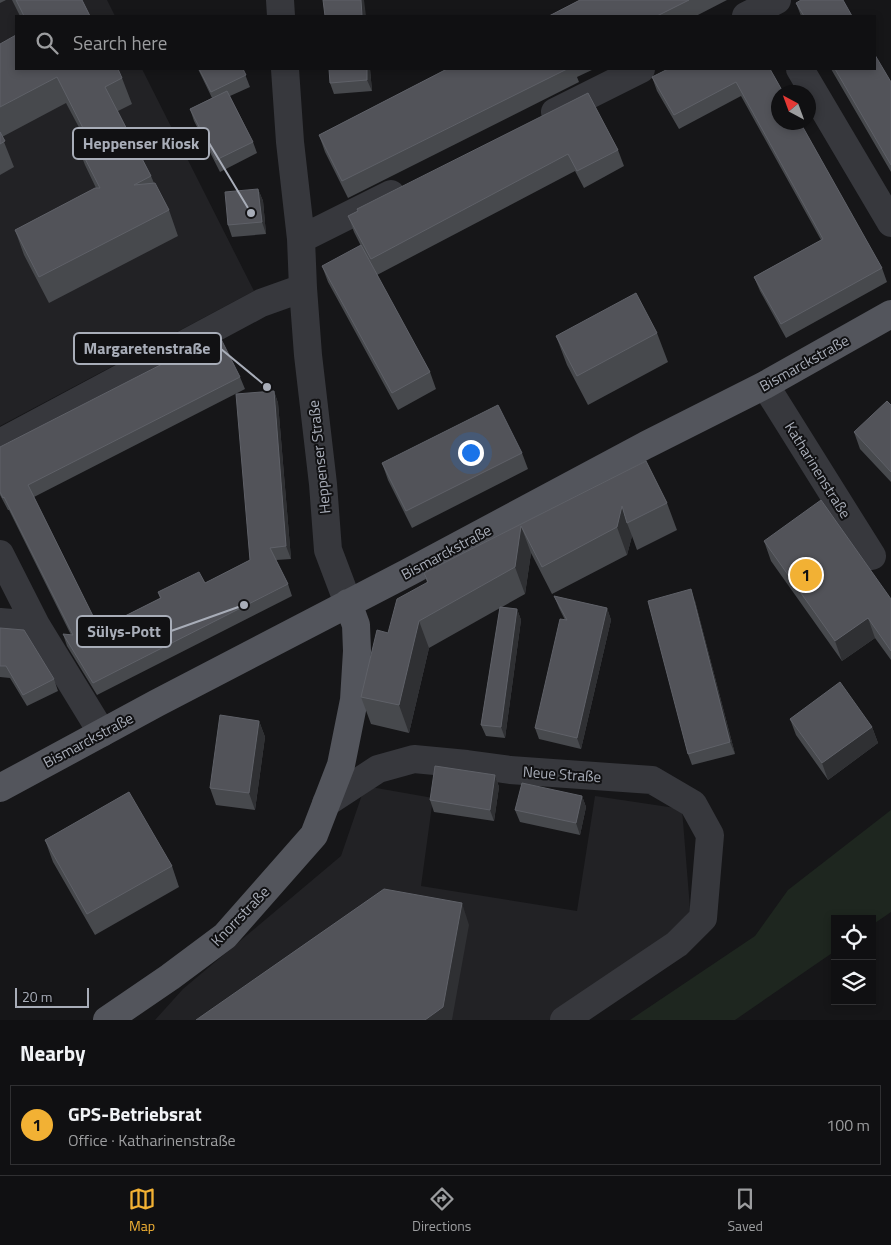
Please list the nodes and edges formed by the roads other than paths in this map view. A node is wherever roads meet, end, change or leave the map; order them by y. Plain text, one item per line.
1 (280, 0) edge
2 (281, 15) edge
3 (285, 70) edge
4 (639, 70) edge
5 (801, 70) edge
6 (536, 121) edge
7 (414, 182) edge
8 (891, 224) edge
9 (301, 239) junction
10 (302, 288) junction
11 (891, 314) edge
12 (765, 385) junction
13 (0, 443) edge
14 (0, 554) edge
15 (872, 556) dead end
16 (348, 603) junction
17 (0, 622) edge
18 (36, 625) junction
19 (102, 733) junction
20 (0, 788) edge
21 (326, 803) junction
22 (314, 835) joint
23 (119, 1016) edge
24 (564, 1020) edge

1 - 2 street
3 - 9 street, Heppenser Straße
4 - 6 street
5 - 8 street
7 - 9 street
9 - 10 street, Heppenser Straße
10 - 13 street
10 - 16 street, Heppenser Straße
11 - 12 main road, Bismarckstraße
12 - 15 street, Katharinenstraße
12 - 16 main road, Bismarckstraße
14 - 18 street
16 - 19 main road, Bismarckstraße
16 - 21 main road, Heppenser Straße
17 - 18 street
18 - 19 street
19 - 20 main road, Bismarckstraße
21 - 22 main road, Heppenser Straße
21 - 24 street, Neue Straße
22 - 23 main road, Knorrstraße

